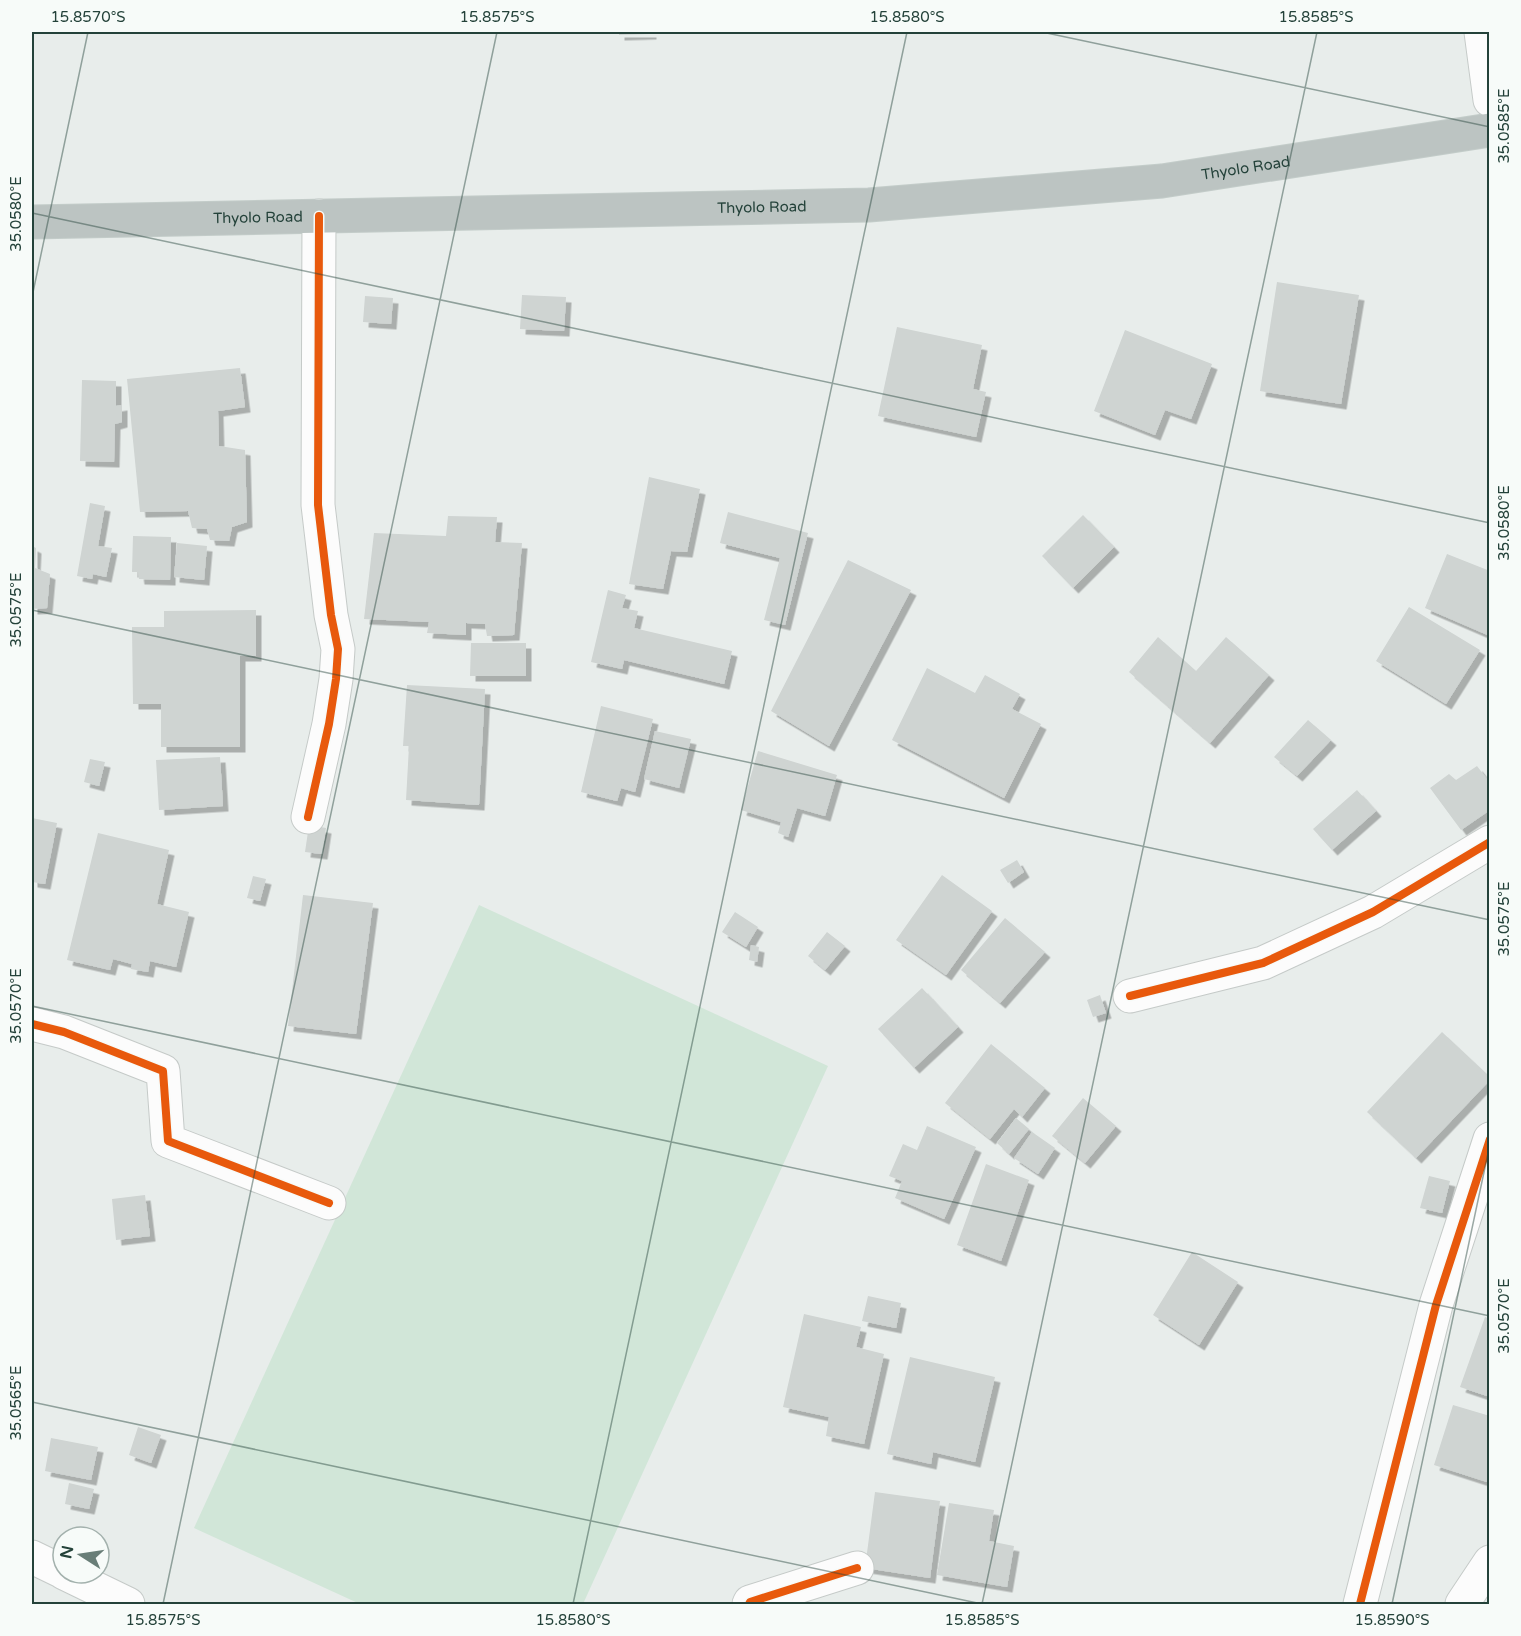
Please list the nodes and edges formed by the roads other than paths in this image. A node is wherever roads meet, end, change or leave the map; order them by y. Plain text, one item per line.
1 (1481, 32) edge
2 (1490, 100) edge
3 (1490, 130) edge
4 (319, 216) junction
5 (32, 222) edge
6 (308, 817) dead end
7 (1490, 842) edge
8 (1130, 996) dead end
9 (32, 1024) edge
10 (1490, 1139) edge
11 (329, 1203) dead end
12 (32, 1557) edge
13 (1490, 1562) edge
14 (51, 1566) edge
15 (857, 1568) dead end
16 (88, 1585) edge
17 (128, 1605) edge
18 (749, 1605) edge
19 (1360, 1605) edge
20 (1462, 1605) edge

1 - 2 street
3 - 4 highway, Thyolo Road
4 - 5 highway, Thyolo Road
4 - 6 street
7 - 8 street
9 - 11 street
10 - 19 street
12 - 14 street
13 - 20 street
15 - 18 street
16 - 17 street

